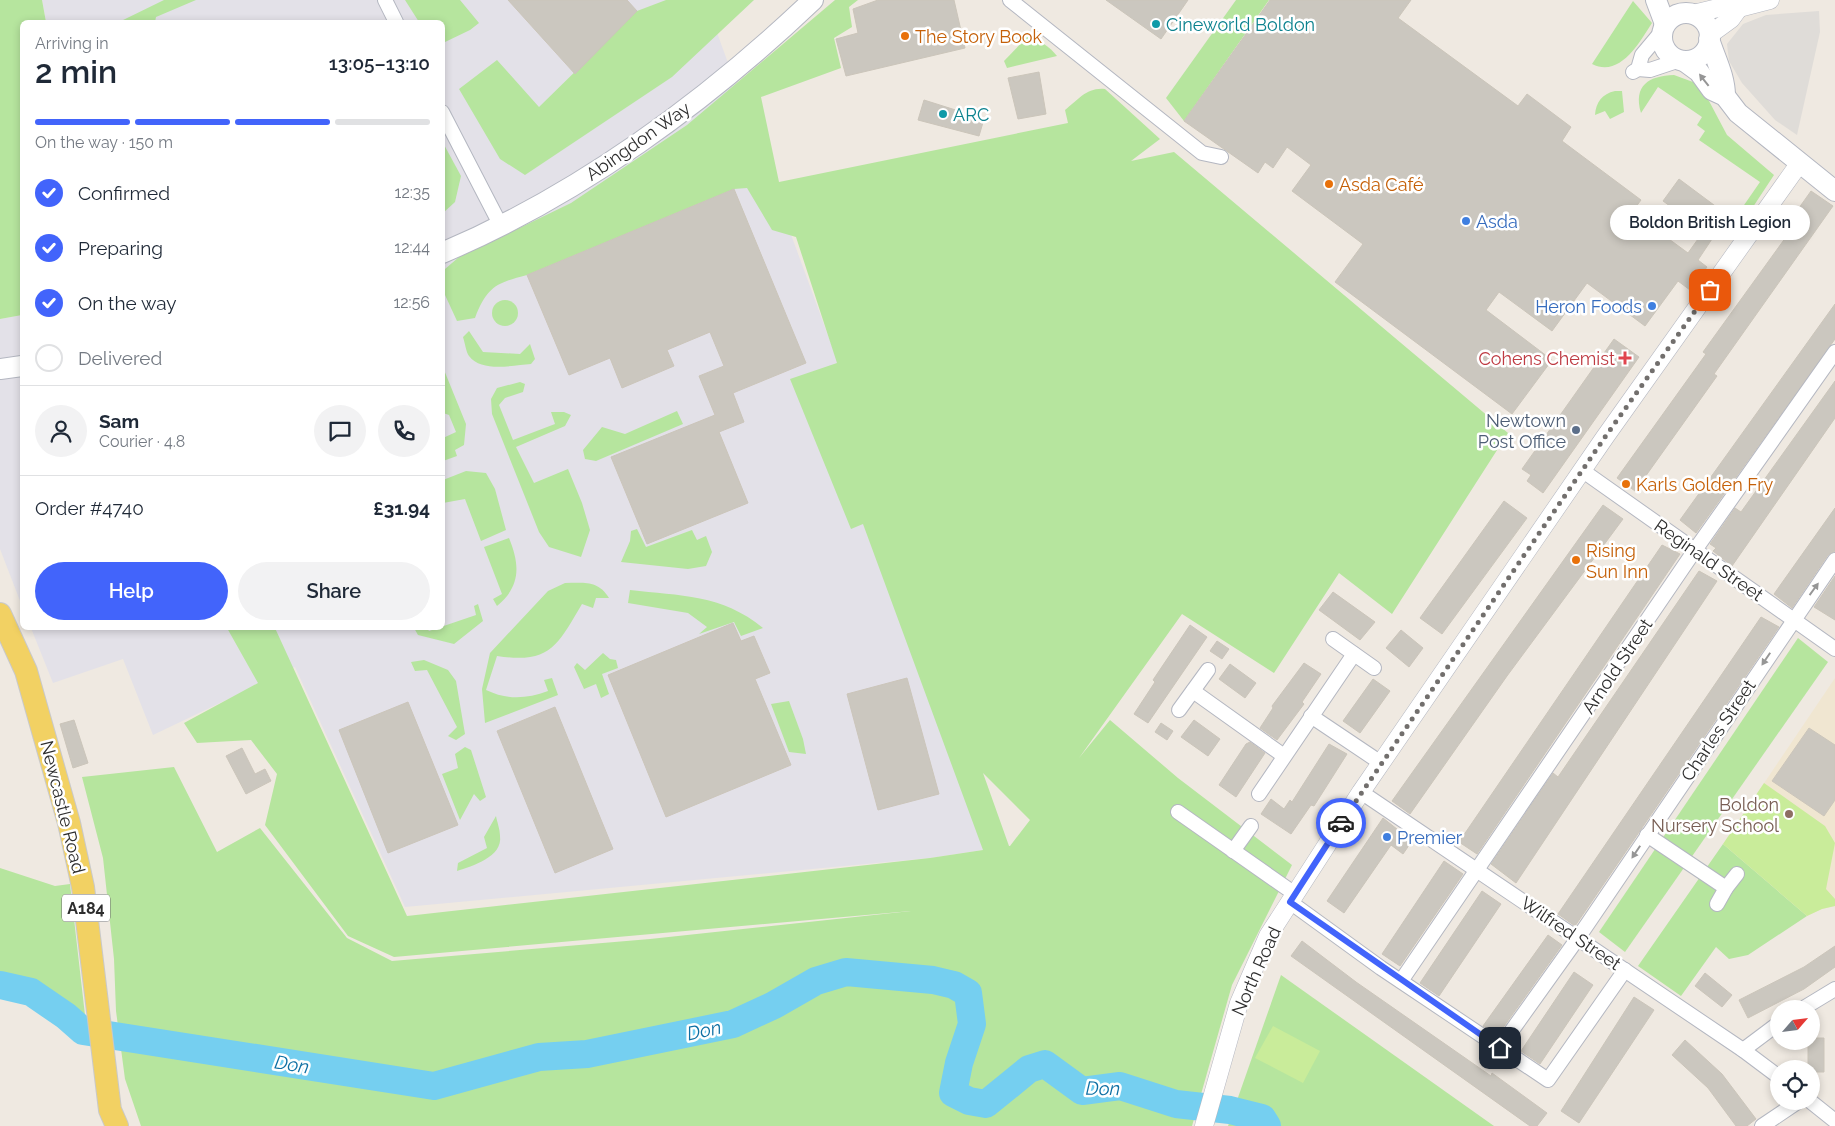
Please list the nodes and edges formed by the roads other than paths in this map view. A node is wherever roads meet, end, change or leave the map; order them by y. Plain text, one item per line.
1 (385, 0) edge
2 (813, 0) edge
3 (1010, 0) edge
4 (1656, 0) edge
5 (1675, 0) edge
6 (1770, 0) edge
7 (1739, 8) junction
8 (1692, 14) junction
9 (395, 20) edge
10 (1664, 27) junction
11 (1709, 37) junction
12 (1682, 60) junction
13 (1725, 96) junction
14 (445, 118) edge
15 (1222, 157) dead end
16 (1799, 164) junction
17 (1835, 191) edge
18 (501, 226) junction
19 (445, 252) edge
20 (1835, 352) edge
21 (1583, 471) junction
22 (1695, 550) junction
23 (1835, 560) edge
24 (0, 614) edge
25 (1793, 619) junction
26 (1333, 639) dead end
27 (1835, 649) edge
28 (1354, 654) junction
29 (1374, 668) dead end
30 (1208, 670) dead end
31 (1193, 691) junction
32 (1179, 710) dead end
33 (1312, 716) junction
34 (1284, 756) junction
35 (1381, 763) junction
36 (1361, 792) junction
37 (1258, 794) dead end
38 (1178, 812) dead end
39 (1251, 826) dead end
40 (1647, 835) junction
41 (1233, 851) junction
42 (1478, 870) junction
43 (1736, 874) dead end
44 (1726, 888) junction
45 (1292, 898) junction
46 (1717, 904) dead end
47 (1578, 938) junction
48 (1625, 970) junction
49 (1401, 981) junction
50 (1835, 989) edge
51 (1817, 1000) edge
52 (1770, 1030) edge
53 (1500, 1048) junction
54 (1743, 1050) junction
55 (1770, 1070) edge
56 (1820, 1109) edge
57 (1786, 1110) edge
58 (1835, 1121) edge
59 (117, 1126) edge
60 (1204, 1126) edge
61 (1762, 1126) edge

1 - 9 street
2 - 18 main road, Abingdon Way
3 - 15 street
4 - 10 main road
5 - 8 main road
6 - 7 street
7 - 8 street
7 - 11 street
8 - 10 main road
8 - 11 main road
10 - 12 main road
10 - 12 street
11 - 12 main road
11 - 13 main road
13 -> 12 main road
13 - 16 main road
14 - 18 street
16 - 17 main road
16 - 21 street, North Road
18 - 19 main road, Abingdon Way
20 - 22 street, Arnold Street
21 - 22 street, Reginald Street
21 - 35 street, North Road
22 - 25 street, Reginald Street
22 - 42 street, Arnold Street
25 -> 23 street, Charles Street
24 - 59 main road, Newcastle Road / A184
25 - 27 street, Reginald Street
25 -> 40 street, Charles Street
26 - 28 street
28 - 29 street
28 - 33 street
30 - 31 street
31 - 32 street
31 - 34 street
33 - 34 street
33 - 35 street
34 - 37 street
35 - 36 street, North Road
36 - 42 street, Wilfred Street
36 - 45 street, North Road
38 - 41 street
39 - 41 street
40 - 44 street
40 -> 47 street, Charles Street
41 - 45 street
42 - 47 street, Wilfred Street
42 - 49 street, Arnold Street
43 - 44 street
44 - 46 street
45 - 49 street
45 - 60 street, North Road
47 - 48 street, Wilfred Street
47 - 53 street, Charles Street
48 - 53 street
48 - 54 street, Wilfred Street
49 - 53 street
50 - 51 street
52 - 54 street
54 - 55 street, Wilfred Street
56 - 58 street
57 - 61 street

